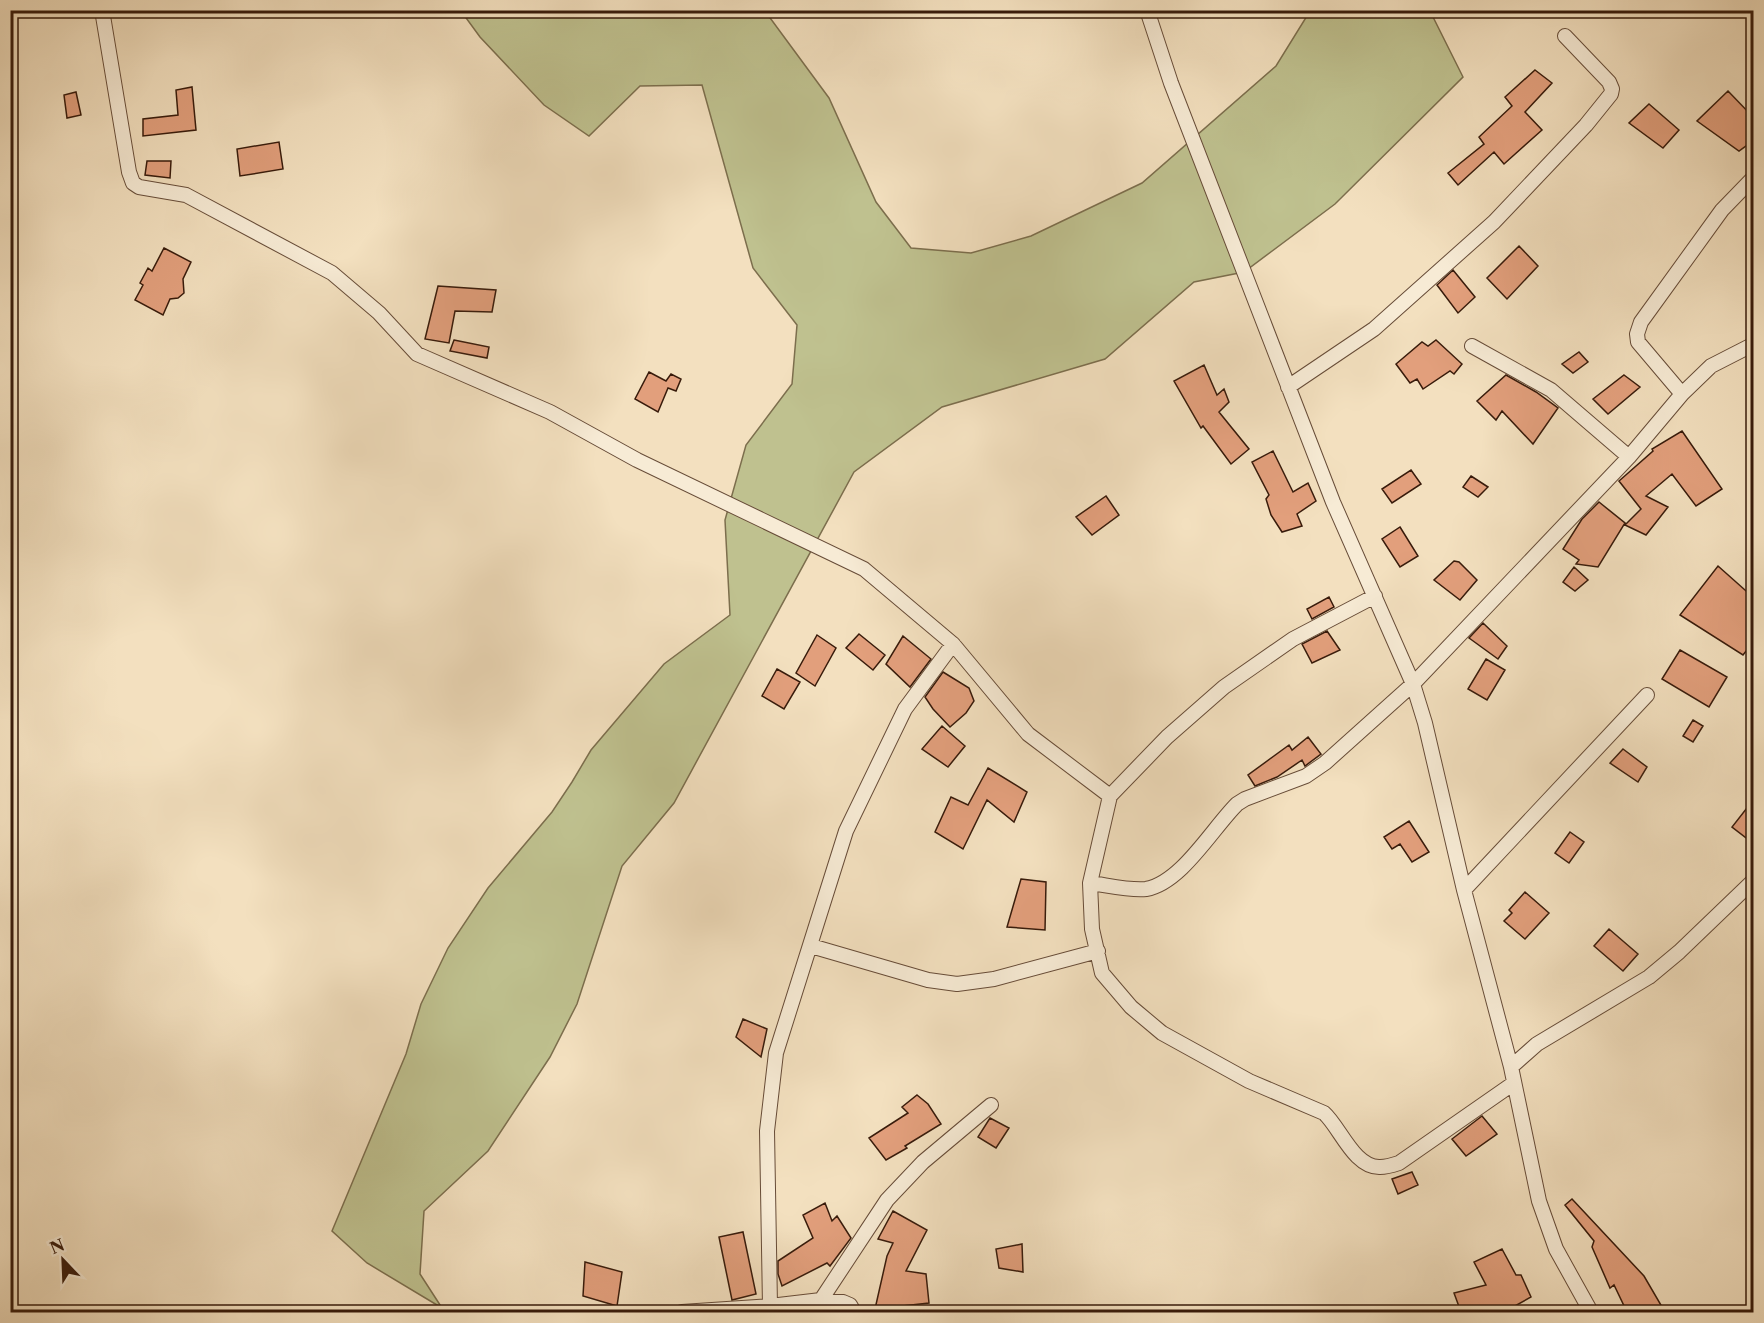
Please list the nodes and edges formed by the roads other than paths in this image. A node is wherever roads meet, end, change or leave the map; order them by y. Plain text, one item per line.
1 (102, 10) edge
2 (1147, 10) edge
3 (1564, 36) dead end
4 (1754, 177) edge
5 (1754, 344) edge
6 (1472, 346) dead end
7 (1288, 387) junction
8 (1682, 394) junction
9 (1629, 457) junction
10 (1375, 596) junction
11 (953, 644) junction
12 (1413, 684) junction
13 (1647, 695) dead end
14 (1110, 796) junction
15 (1090, 883) junction
16 (1751, 886) edge
17 (1464, 890) junction
18 (811, 946) junction
19 (1098, 951) junction
20 (1511, 1067) junction
21 (1514, 1083) junction
22 (992, 1105) dead end
23 (821, 1300) junction
24 (770, 1306) junction
25 (682, 1312) edge
26 (854, 1312) edge
27 (1592, 1312) edge

1 - 11 street
2 - 7 street
3 - 7 street
4 - 8 street
5 - 8 street
6 - 9 street
7 - 10 street
8 - 9 street
9 - 12 street
10 - 12 street
10 - 14 street
11 - 14 street
11 - 18 street
12 - 15 street
12 - 17 street
13 - 17 street
14 - 15 street
15 - 19 street
16 - 20 street
17 - 20 street
18 - 19 street
18 - 24 street
19 - 21 street
20 - 21 street
21 - 27 street
22 - 23 street
23 - 24 street
23 - 26 street
24 - 25 street

